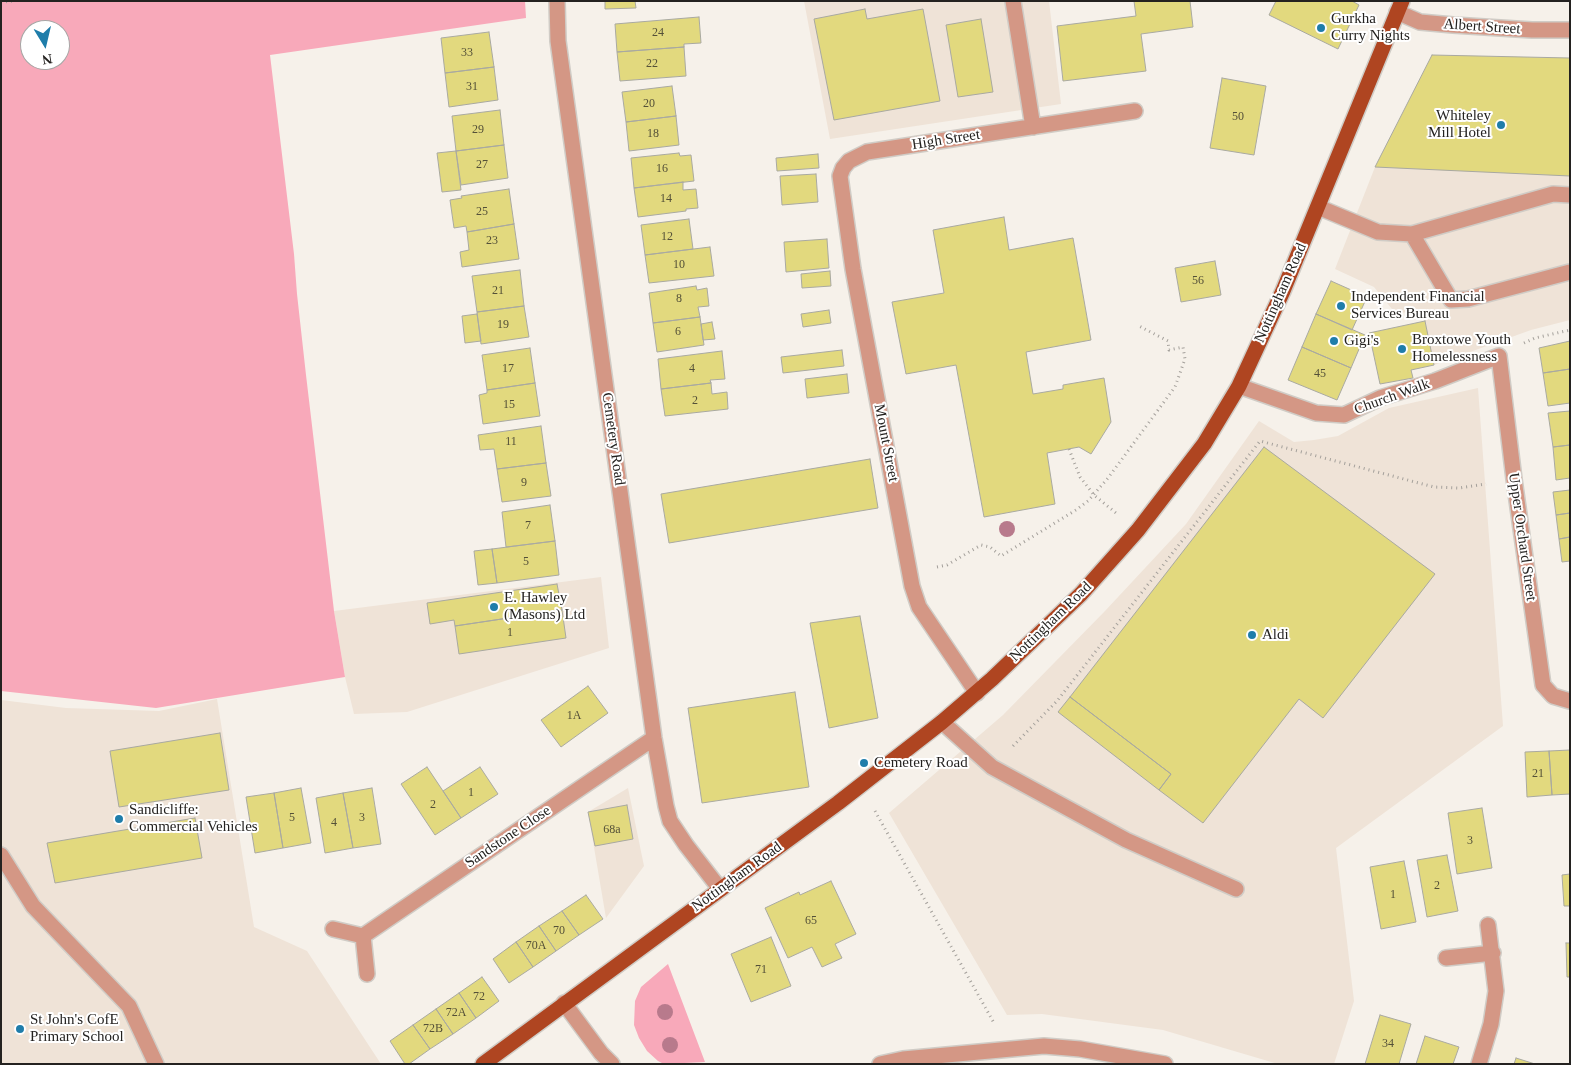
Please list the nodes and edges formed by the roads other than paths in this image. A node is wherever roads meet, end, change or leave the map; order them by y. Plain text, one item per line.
1 (557, 1) edge
2 (1013, 1) edge
3 (1399, 7) edge
4 (1570, 30) edge
5 (1135, 111) dead end
6 (1033, 127) junction
7 (840, 176) joint
8 (1570, 195) edge
9 (1318, 207) junction
10 (1412, 234) junction
11 (1570, 272) edge
12 (1499, 356) joint
13 (1239, 386) junction
14 (976, 693) junction
15 (1570, 701) edge
16 (942, 722) junction
17 (654, 738) junction
18 (1, 855) edge
19 (720, 889) junction
20 (1236, 889) dead end
21 (1488, 925) dead end
22 (333, 929) dead end
23 (363, 936) junction
24 (1493, 953) junction
25 (1446, 958) dead end
26 (367, 974) dead end
27 (564, 1003) junction
28 (156, 1064) edge
29 (483, 1064) edge
30 (612, 1064) edge
31 (880, 1064) edge
32 (1165, 1064) edge
33 (1479, 1064) edge

1 - 17 street, Cemetery Road
2 - 6 street
3 - 4 street, Albert Street
3 - 9 main road, Nottingham Road
5 - 6 street, High Street
6 - 7 street, High Street
7 - 14 street, Mount Street
8 - 10 street
9 - 10 street
9 - 13 main road, Nottingham Road
10 - 11 street
12 - 13 street, Church Walk
12 - 15 street, Upper Orchard Street
13 - 14 main road, Nottingham Road
14 - 16 main road, Nottingham Road
16 - 19 main road, Nottingham Road
16 - 20 street
17 - 19 street, Cemetery Road
17 - 23 street, Sandstone Close
18 - 28 street
19 - 27 main road, Nottingham Road
21 - 24 street
22 - 23 street
23 - 26 street
24 - 25 street
24 - 33 street
27 - 29 main road, Nottingham Road
27 - 30 street
31 - 32 street

